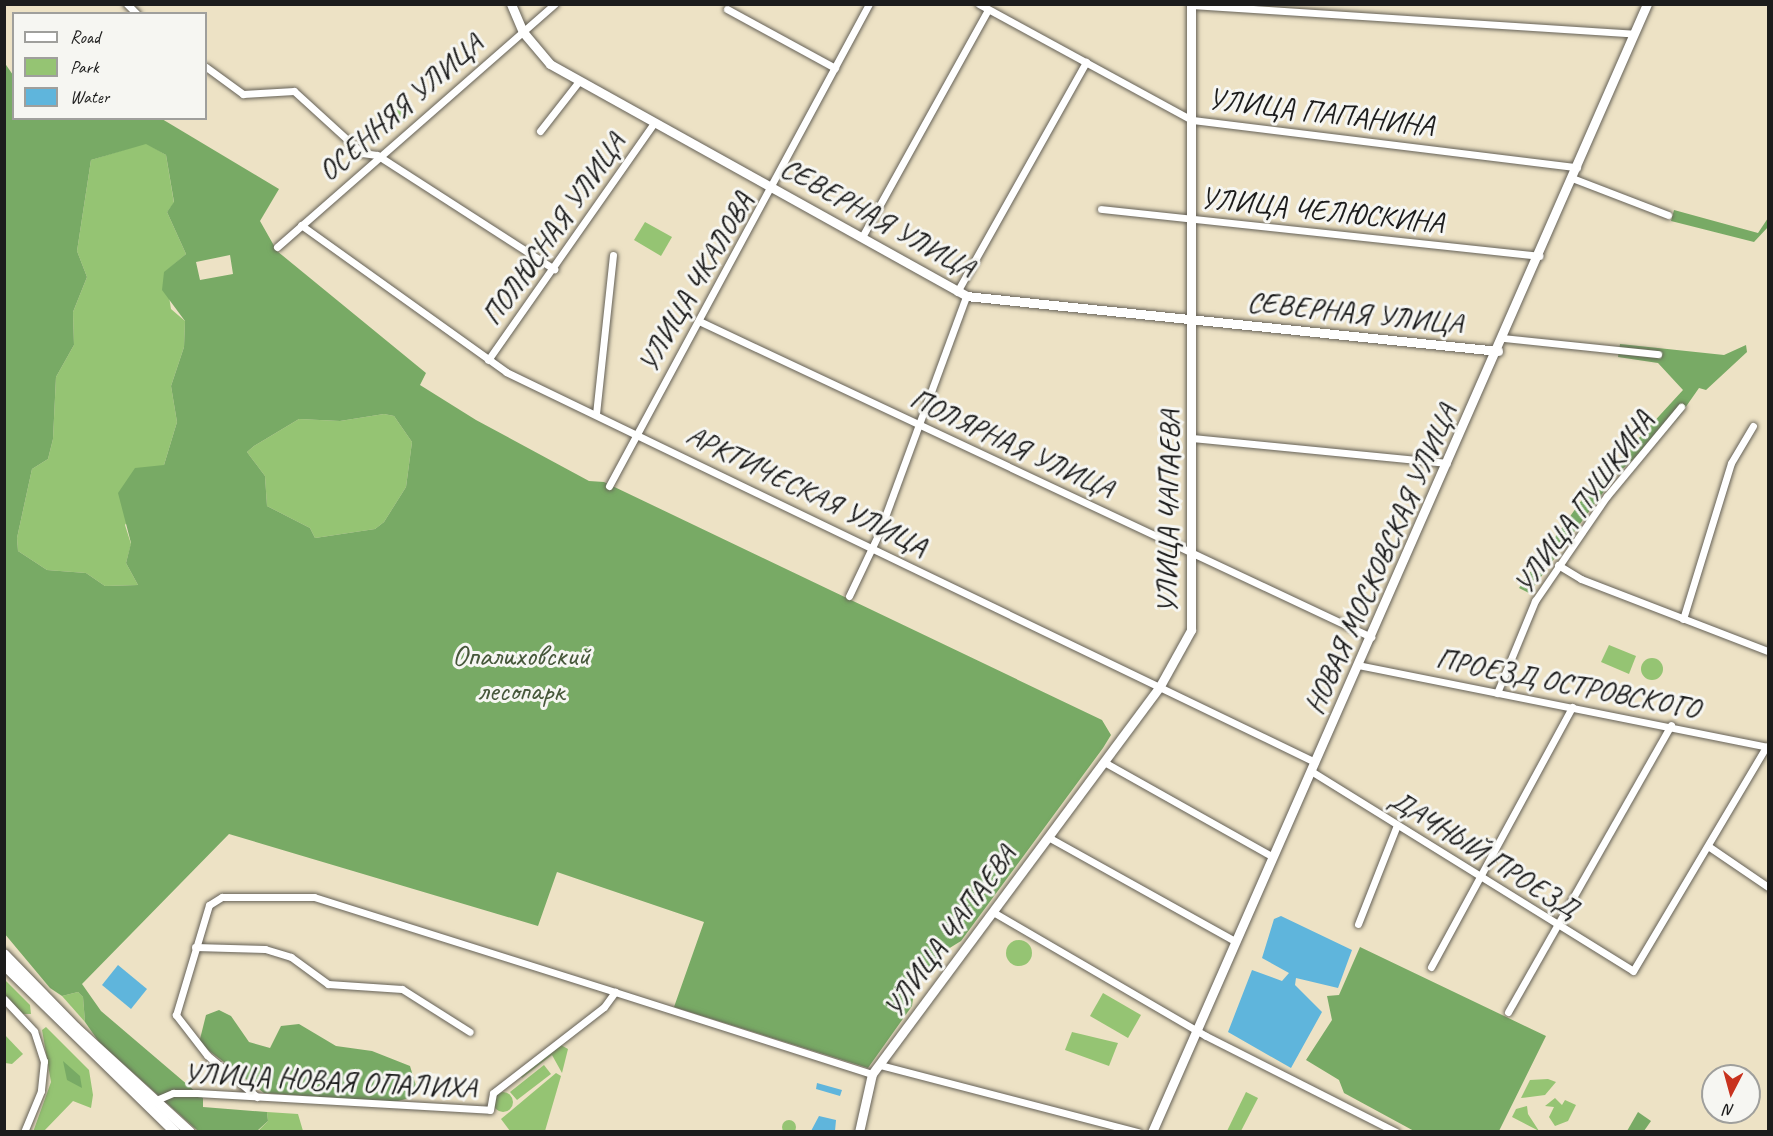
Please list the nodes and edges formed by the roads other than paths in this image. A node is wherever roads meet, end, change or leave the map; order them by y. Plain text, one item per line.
1 (511, 4) edge
2 (555, 4) edge
3 (869, 4) edge
4 (979, 4) edge
5 (1191, 4) edge
6 (1647, 4) edge
7 (727, 9) dead end
8 (988, 10) junction
9 (523, 32) junction
10 (1634, 34) junction
11 (1086, 62) junction
12 (207, 68) edge
13 (835, 68) junction
14 (579, 81) junction
15 (1192, 120) junction
16 (654, 123) junction
17 (540, 131) dead end
18 (377, 155) junction
19 (1577, 167) junction
20 (1572, 178) junction
21 (774, 188) junction
22 (1101, 209) dead end
23 (1668, 214) dead end
24 (1192, 219) junction
25 (301, 225) junction
26 (862, 237) junction
27 (277, 247) dead end
28 (613, 255) dead end
29 (1539, 255) junction
30 (554, 269) junction
31 (962, 294) junction
32 (1193, 320) junction
33 (699, 321) junction
34 (1503, 338) junction
35 (1498, 351) junction
36 (1658, 354) dead end
37 (488, 360) junction
38 (1681, 407) dead end
39 (596, 414) junction
40 (918, 424) junction
41 (1753, 426) dead end
42 (634, 431) junction
43 (1192, 438) junction
44 (1450, 463) junction
45 (609, 486) dead end
46 (872, 547) junction
47 (1193, 551) junction
48 (1558, 565) junction
49 (849, 596) dead end
50 (1683, 619) junction
51 (1371, 637) junction
52 (1768, 651) edge
53 (1358, 665) junction
54 (1160, 686) junction
55 (1497, 693) junction
56 (1572, 707) junction
57 (1671, 725) junction
58 (1767, 747) edge
59 (1104, 762) junction
60 (1313, 767) junction
61 (1397, 825) junction
62 (1048, 837) junction
63 (1708, 846) junction
64 (1273, 857) junction
65 (1479, 878) junction
66 (1768, 886) edge
67 (993, 912) junction
68 (1358, 924) dead end
69 (1554, 924) junction
70 (1235, 941) junction
71 (195, 946) junction
72 (4, 954) edge
73 (4, 965) edge
74 (1431, 967) dead end
75 (615, 992) junction
76 (4, 999) edge
77 (1508, 1012) dead end
78 (1196, 1028) junction
79 (471, 1032) dead end
80 (880, 1065) junction
81 (872, 1074) junction
82 (258, 1097) junction
83 (154, 1101) junction
84 (24, 1131) edge
85 (175, 1131) edge
86 (190, 1131) edge
87 (859, 1131) edge
88 (1138, 1131) edge
89 (1152, 1131) edge
90 (1395, 1131) edge

1 - 9 street, СЕВЕРНАЯ УЛИЦА
2 - 9 street, ОСЕННЯЯ УЛИЦА
3 - 13 street, УЛИЦА ЧКАЛОВА
4 - 8 street, УЛИЦА ПАПАНИНА
5 - 10 street
5 - 15 street, УЛИЦА ЧАПАЕВА
6 - 10 street, НОВАЯ МОСКОВСКАЯ УЛИЦА
7 - 13 street
8 - 11 street, УЛИЦА ПАПАНИНА
8 - 26 street
9 - 14 street, СЕВЕРНАЯ УЛИЦА
9 - 18 street, ОСЕННЯЯ УЛИЦА
10 - 19 street, НОВАЯ МОСКОВСКАЯ УЛИЦА
11 - 15 street, УЛИЦА ПАПАНИНА
11 - 31 street
12 - 18 street
13 - 21 street, УЛИЦА ЧКАЛОВА
14 - 16 street, СЕВЕРНАЯ УЛИЦА
14 - 17 street
15 - 19 street, УЛИЦА ПАПАНИНА
15 - 24 street, УЛИЦА ЧАПАЕВА
16 - 21 street, СЕВЕРНАЯ УЛИЦА
16 - 30 street, ПОЛЮСНАЯ УЛИЦА
18 - 25 street, ОСЕННЯЯ УЛИЦА
18 - 30 street
19 - 20 street, НОВАЯ МОСКОВСКАЯ УЛИЦА
20 - 23 street
20 - 29 street, НОВАЯ МОСКОВСКАЯ УЛИЦА
21 - 26 street, СЕВЕРНАЯ УЛИЦА
21 - 33 street, УЛИЦА ЧКАЛОВА
22 - 24 street, УЛИЦА ЧЕЛЮСКИНА
24 - 29 street, УЛИЦА ЧЕЛЮСКИНА
24 - 32 street, УЛИЦА ЧАПАЕВА
25 - 27 street, ОСЕННЯЯ УЛИЦА
25 - 37 street, АРКТИЧЕСКАЯ УЛИЦА
26 - 31 street, СЕВЕРНАЯ УЛИЦА
28 - 39 street
29 - 34 street, НОВАЯ МОСКОВСКАЯ УЛИЦА
30 - 37 street, ПОЛЮСНАЯ УЛИЦА
31 - 32 street, СЕВЕРНАЯ УЛИЦА
31 - 40 street
32 - 35 street, СЕВЕРНАЯ УЛИЦА
32 - 43 street, УЛИЦА ЧАПАЕВА
33 - 40 street, ПОЛЯРНАЯ УЛИЦА
33 - 42 street, УЛИЦА ЧКАЛОВА
34 - 35 street, НОВАЯ МОСКОВСКАЯ УЛИЦА
34 - 36 street
35 - 44 street, НОВАЯ МОСКОВСКАЯ УЛИЦА
37 - 39 street, АРКТИЧЕСКАЯ УЛИЦА
38 - 48 street, УЛИЦА ПУШКИНА
39 - 42 street, АРКТИЧЕСКАЯ УЛИЦА
40 - 46 street
40 - 47 street, ПОЛЯРНАЯ УЛИЦА
41 - 50 street
42 - 45 street, УЛИЦА ЧКАЛОВА
42 - 46 street, АРКТИЧЕСКАЯ УЛИЦА
43 - 44 street
43 - 47 street, УЛИЦА ЧАПАЕВА
44 - 51 street, НОВАЯ МОСКОВСКАЯ УЛИЦА
46 - 49 street
46 - 54 street, АРКТИЧЕСКАЯ УЛИЦА
47 - 51 street, ПОЛЯРНАЯ УЛИЦА
47 - 54 street, УЛИЦА ЧАПАЕВА
48 - 50 street
48 - 55 street, УЛИЦА ПУШКИНА
50 - 52 street
51 - 53 street, НОВАЯ МОСКОВСКАЯ УЛИЦА
53 - 55 street, ПРОЕЗД ОСТРОВСКОГО
53 - 60 street, НОВАЯ МОСКОВСКАЯ УЛИЦА
54 - 59 street, УЛИЦА ЧАПАЕВА
54 - 60 street, АРКТИЧЕСКАЯ УЛИЦА
55 - 56 street, ПРОЕЗД ОСТРОВСКОГО
56 - 57 street, ПРОЕЗД ОСТРОВСКОГО
56 - 65 street
57 - 58 street, ПРОЕЗД ОСТРОВСКОГО
57 - 69 street
58 - 63 street
59 - 62 street, УЛИЦА ЧАПАЕВА
59 - 64 street
60 - 61 street, ДАЧНЫЙ ПРОЕЗД
60 - 64 street, НОВАЯ МОСКОВСКАЯ УЛИЦА
61 - 65 street, ДАЧНЫЙ ПРОЕЗД
61 - 68 street
62 - 67 street, УЛИЦА ЧАПАЕВА
62 - 70 street
63 - 66 street
63 - 69 street, ДАЧНЫЙ ПРОЕЗД
64 - 70 street, НОВАЯ МОСКОВСКАЯ УЛИЦА
65 - 69 street, ДАЧНЫЙ ПРОЕЗД
65 - 74 street
67 - 78 street
67 - 80 street, УЛИЦА ЧАПАЕВА
69 - 77 street
70 - 78 street, НОВАЯ МОСКОВСКАЯ УЛИЦА
71 - 75 street
71 - 79 street
71 - 82 street
72 - 83 main road
73 - 85 main road
75 - 81 street
75 - 82 street, УЛИЦА НОВАЯ ОПАЛИХА
76 - 84 street
78 - 89 street, НОВАЯ МОСКОВСКАЯ УЛИЦА
78 - 90 street
80 - 81 street, УЛИЦА ЧАПАЕВА
80 - 88 street
81 - 87 street, УЛИЦА ЧАПАЕВА
82 - 83 street, УЛИЦА НОВАЯ ОПАЛИХА
83 - 86 main road

